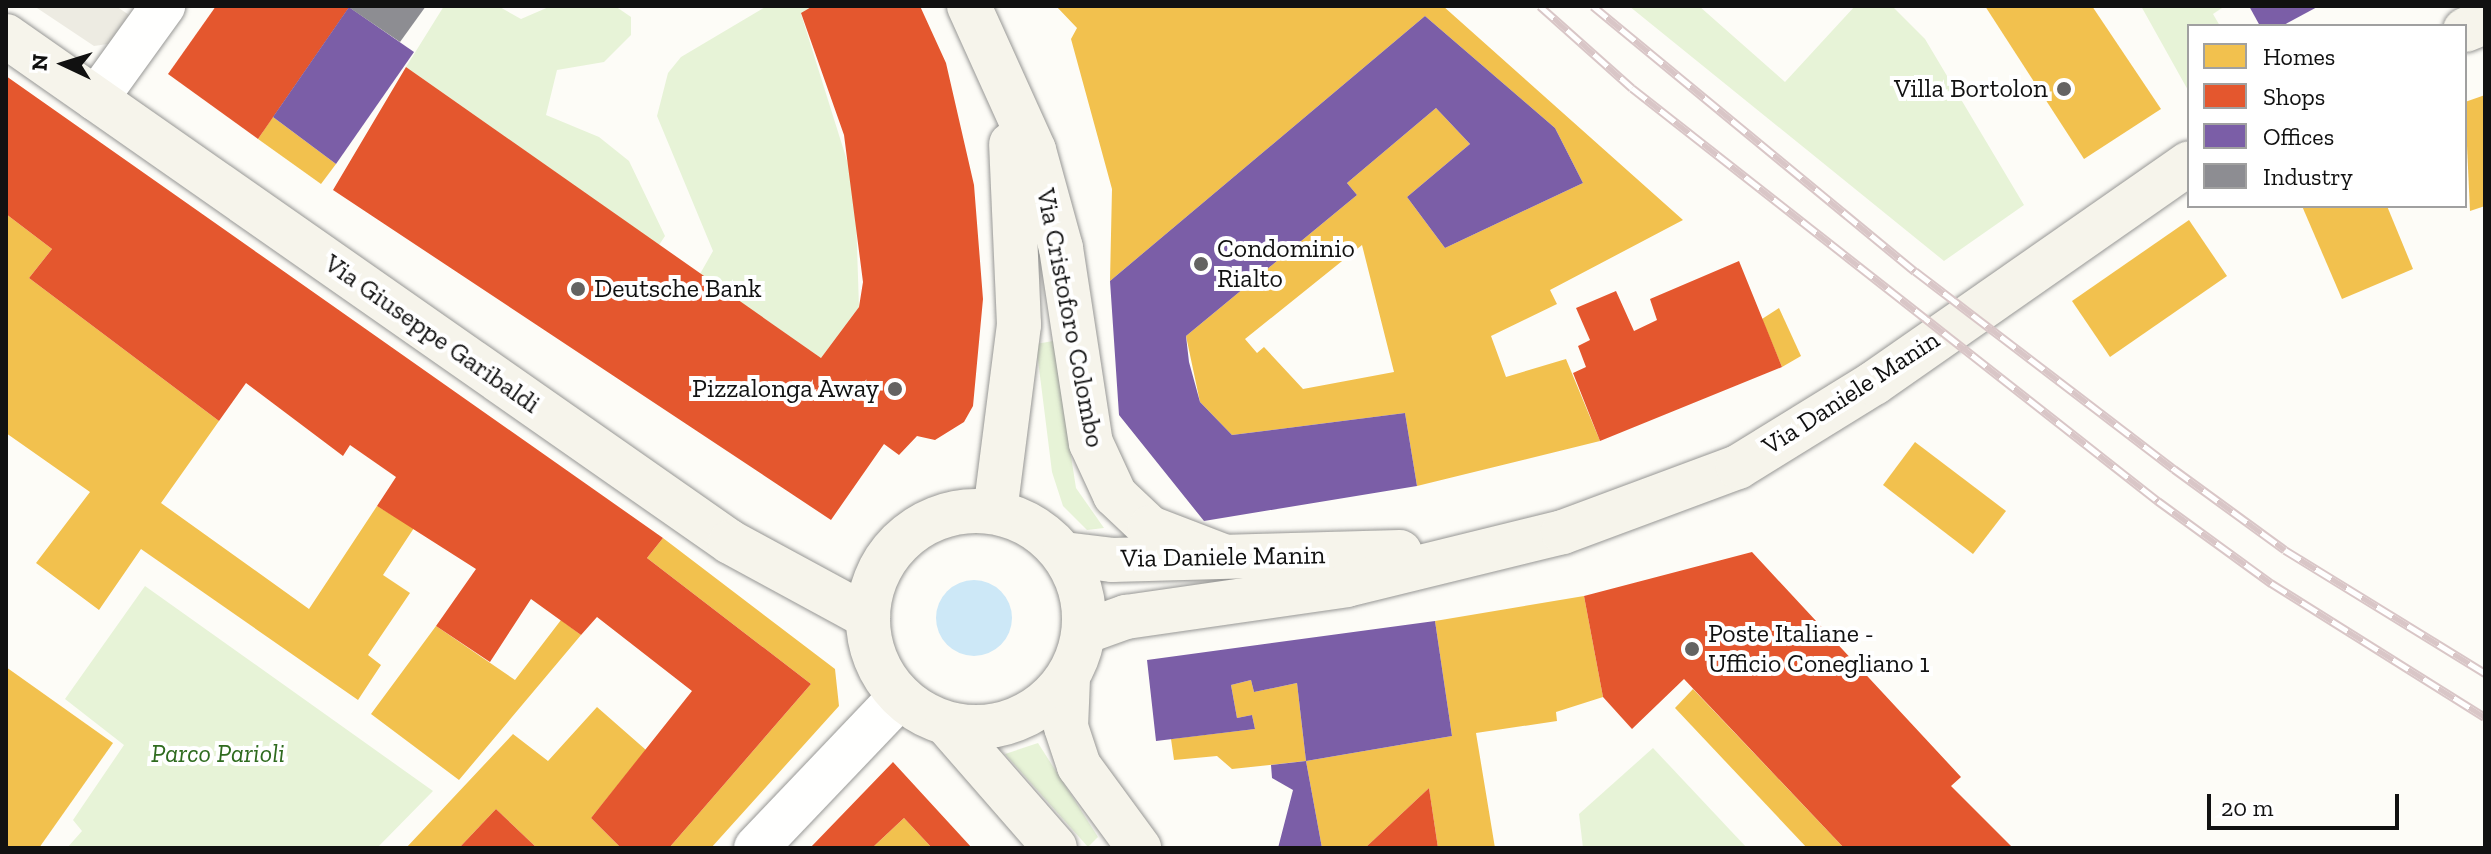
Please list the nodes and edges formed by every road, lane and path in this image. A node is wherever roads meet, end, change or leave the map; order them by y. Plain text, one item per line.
1 (163, 6) edge
2 (969, 6) edge
3 (6, 36) edge
4 (995, 68) junction
5 (96, 99) junction
6 (2187, 164) edge
7 (995, 512) junction
8 (1478, 547) junction
9 (1064, 554) junction
10 (1223, 556) junction
11 (868, 617) junction
12 (1084, 632) junction
13 (1068, 678) junction
14 (900, 697) junction
15 (947, 724) junction
16 (756, 848) edge
17 (1055, 848) edge
18 (1139, 848) edge

1 - 5 street
2 - 4 street, Via Cristoforo Colombo
3 - 5 street, Via Giuseppe Garibaldi
4 - 7 street, Via Cristoforo Colombo
4 - 10 street, Via Cristoforo Colombo
5 - 11 street, Via Giuseppe Garibaldi
6 - 8 street, Via Daniele Manin
7 - 9 street
7 - 11 street
8 - 10 street, Via Daniele Manin
8 - 12 street, Via Daniele Manin
9 - 10 street, Via Daniele Manin
9 - 12 street
11 - 14 street
12 - 13 street
13 - 15 street
13 - 18 street
14 - 15 street
14 - 16 street
15 - 17 street

